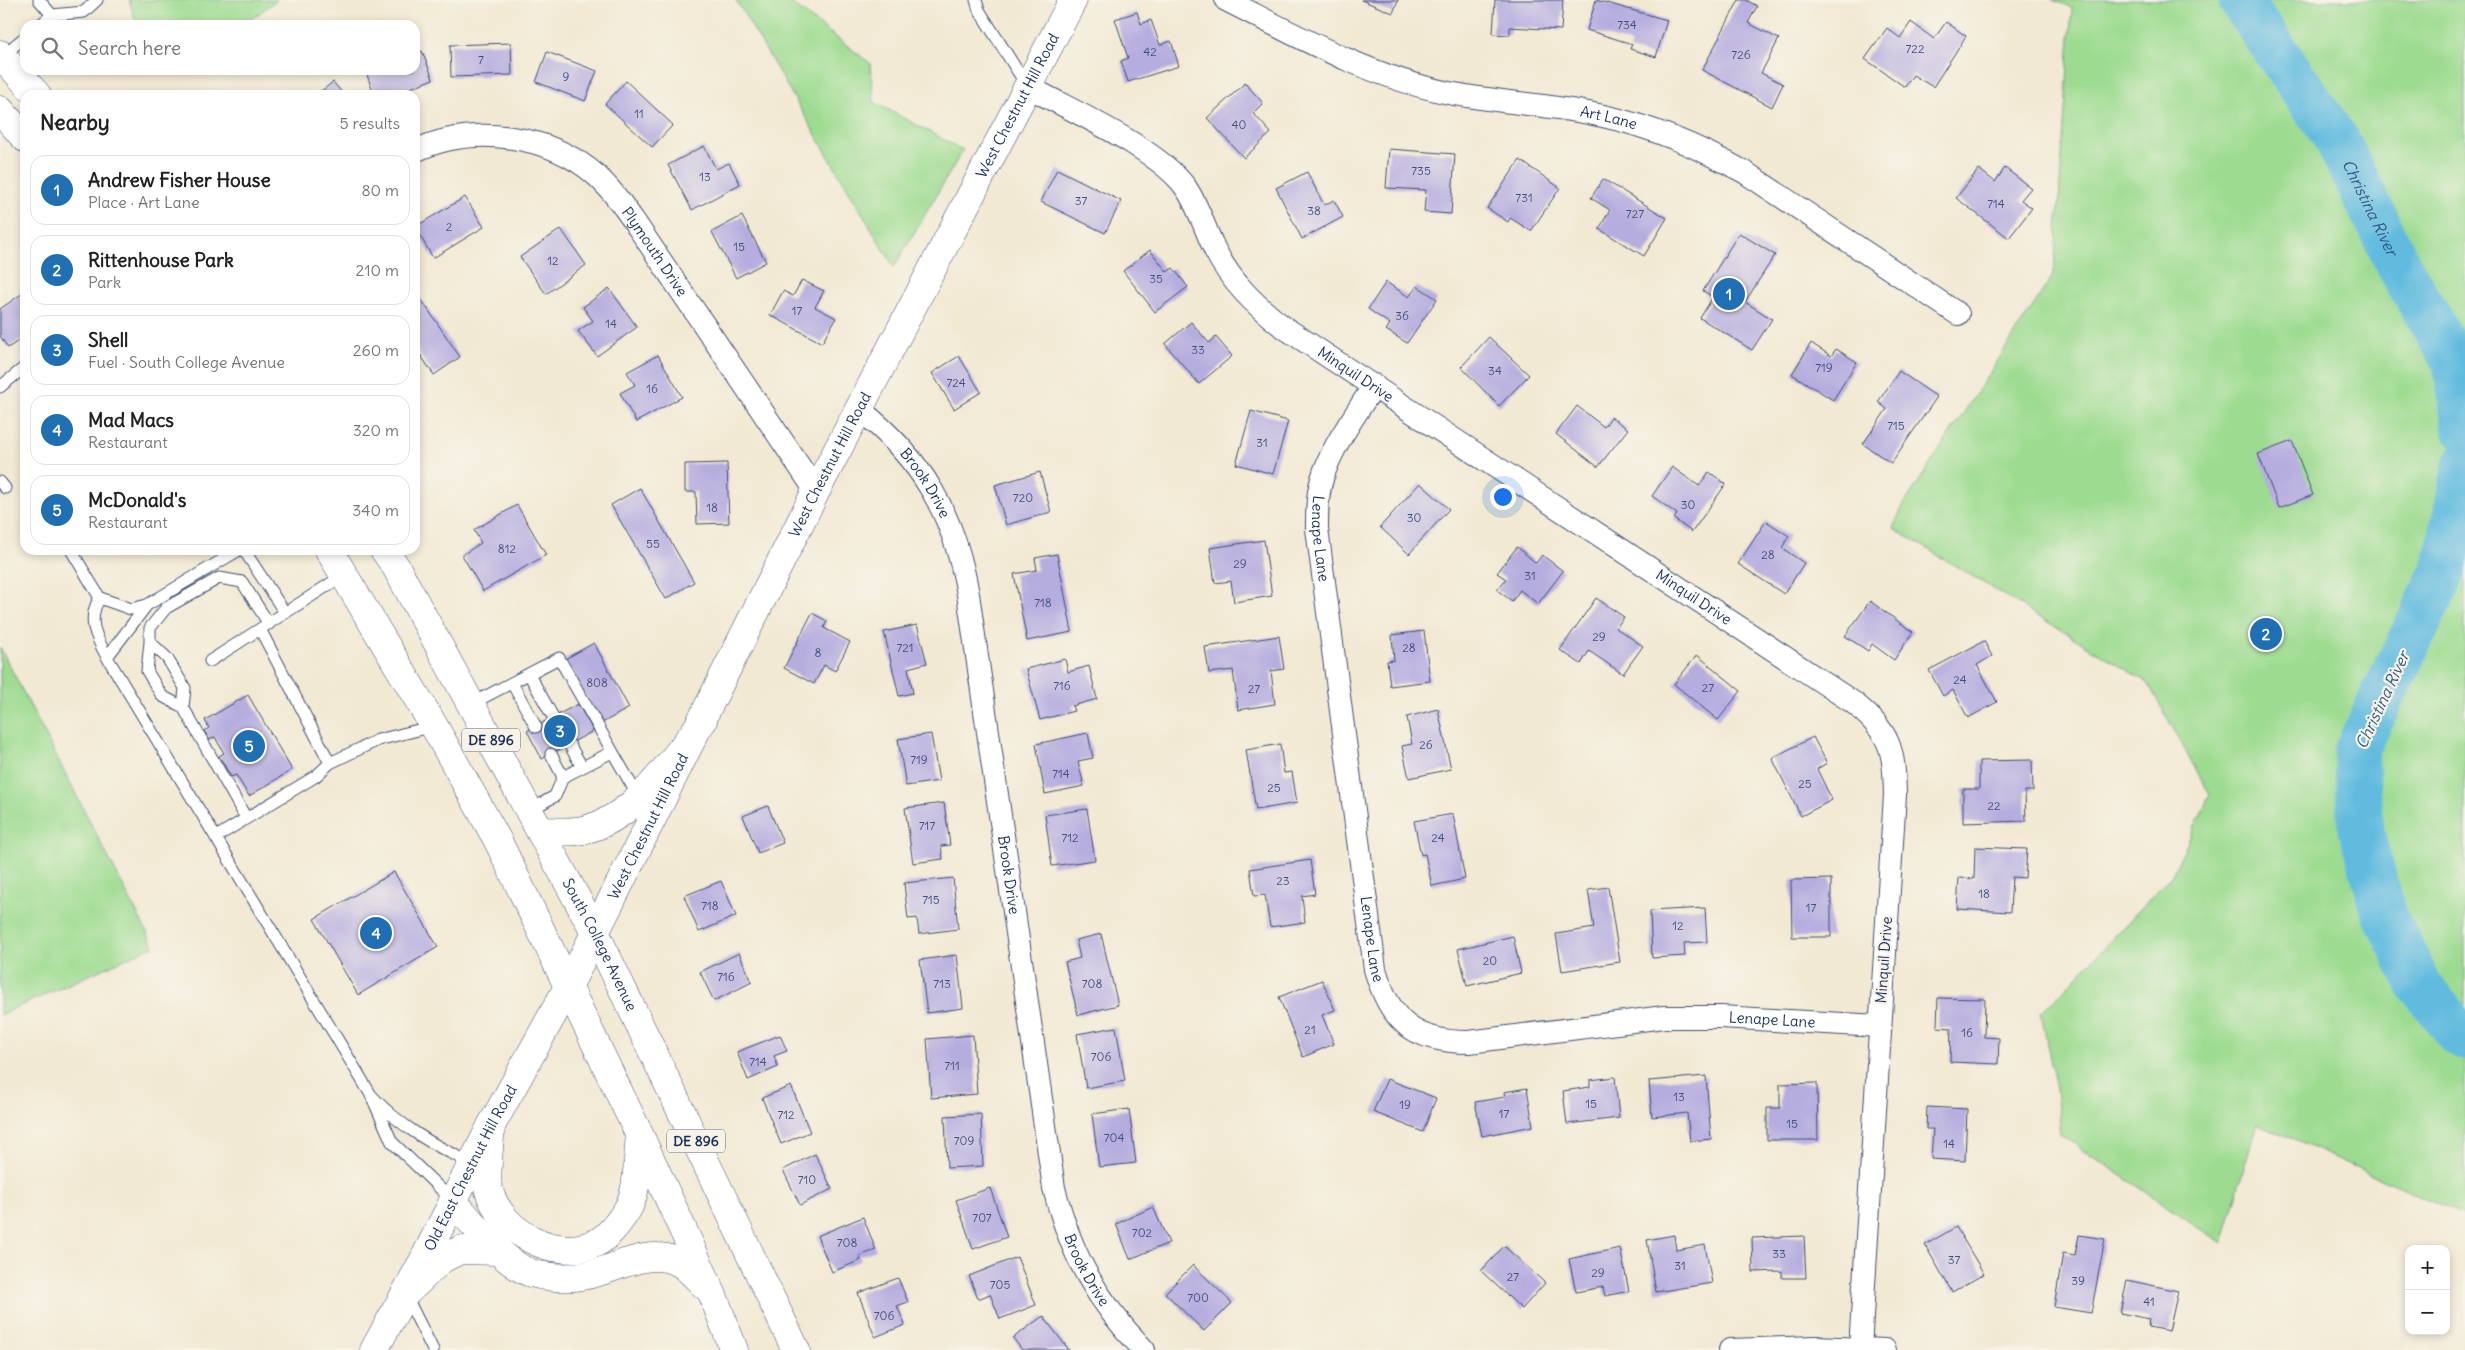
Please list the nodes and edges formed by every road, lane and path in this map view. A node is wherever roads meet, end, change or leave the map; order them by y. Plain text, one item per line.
1 (39, 0) edge
2 (97, 0) edge
3 (976, 0) edge
4 (1073, 0) edge
5 (1226, 0) edge
6 (52, 15) junction
7 (46, 20) edge
8 (20, 41) edge
9 (1, 55) edge
10 (1027, 86) junction
11 (32, 90) edge
12 (420, 150) edge
13 (1958, 314) dead end
14 (20, 371) edge
15 (1374, 385) junction
16 (0, 387) edge
17 (859, 408) junction
18 (816, 492) junction
19 (74, 555) edge
20 (230, 555) edge
21 (247, 555) edge
22 (332, 555) edge
23 (388, 555) edge
24 (345, 574) junction
25 (100, 598) junction
26 (147, 605) junction
27 (285, 613) junction
28 (264, 626) junction
29 (150, 642) junction
30 (107, 657) junction
31 (210, 661) dead end
32 (529, 674) junction
33 (512, 683) junction
34 (471, 704) junction
35 (183, 707) junction
36 (553, 718) dead end
37 (702, 721) junction
38 (434, 726) junction
39 (536, 727) dead end
40 (569, 744) dead end
41 (612, 752) junction
42 (550, 754) dead end
43 (330, 763) junction
44 (582, 768) junction
45 (564, 777) junction
46 (639, 798) junction
47 (246, 818) junction
48 (535, 820) junction
49 (216, 838) junction
50 (595, 932) junction
51 (568, 987) junction
52 (1879, 1026) junction
53 (371, 1095) junction
54 (491, 1126) junction
55 (640, 1136) junction
56 (472, 1163) junction
57 (453, 1201) junction
58 (499, 1251) junction
59 (712, 1292) junction
60 (405, 1294) junction
61 (1860, 1348) junction
62 (374, 1350) edge
63 (433, 1350) edge
64 (734, 1350) edge
65 (796, 1350) edge
66 (1144, 1350) edge
67 (1730, 1350) edge
68 (1885, 1350) edge

1 - 6 lane
2 - 6 lane
3 - 10 lane
4 - 10 main road, West Chestnut Hill Road
5 - 13 street, Art Lane
6 - 7 lane
8 - 9 lane
9 - 11 main road
10 - 15 street, Minquil Drive
10 - 17 main road, West Chestnut Hill Road
12 - 18 street, Plymouth Drive
14 - 16 lane
15 - 52 street, Minquil Drive
15 - 52 street, Lenape Lane
17 - 18 main road, West Chestnut Hill Road
17 - 66 street, Brook Drive
18 - 37 main road, West Chestnut Hill Road
19 - 25 lane
20 - 26 lane
21 - 27 lane
22 - 24 main road, DE 896
23 - 34 main road, South College Avenue / DE 896
24 - 27 lane
24 - 38 main road, DE 896
25 - 26 lane
25 - 30 lane
26 - 30 lane
27 - 28 lane
28 - 29 lane
28 - 31 lane
28 - 43 lane
29 - 35 lane
29 - 35 lane
30 - 49 lane
32 - 33 lane
32 - 36 lane
32 - 41 lane
33 - 34 lane
33 - 39 lane
34 - 48 main road, South College Avenue / DE 896
35 - 47 lane
37 - 46 main road
37 - 50 main road, West Chestnut Hill Road
38 - 43 lane
38 - 51 main road, DE 896
40 - 44 lane
41 - 44 lane
41 - 46 lane
42 - 45 lane
43 - 47 lane
44 - 45 lane
45 - 48 lane
46 - 48 main road
47 - 49 lane
48 - 50 main road, South College Avenue / DE 896
49 - 53 lane
50 - 51 main road, West Chestnut Hill Road
50 - 65 main road, South College Avenue / DE 896
51 - 54 main road, Old East Chestnut Hill Road
51 - 55 main road, DE 896
52 - 61 street, Minquil Drive
53 - 56 lane
53 - 57 lane
54 - 55 main road
54 - 56 main road, Old East Chestnut Hill Road
55 - 59 main road, DE 896
56 - 57 main road, Old East Chestnut Hill Road
57 - 58 main road
57 - 60 main road, Old East Chestnut Hill Road
58 - 59 main road
58 - 60 main road
59 - 64 main road, DE 896
60 - 62 main road, Old East Chestnut Hill Road
60 - 63 lane
61 - 67 street
61 - 68 street

